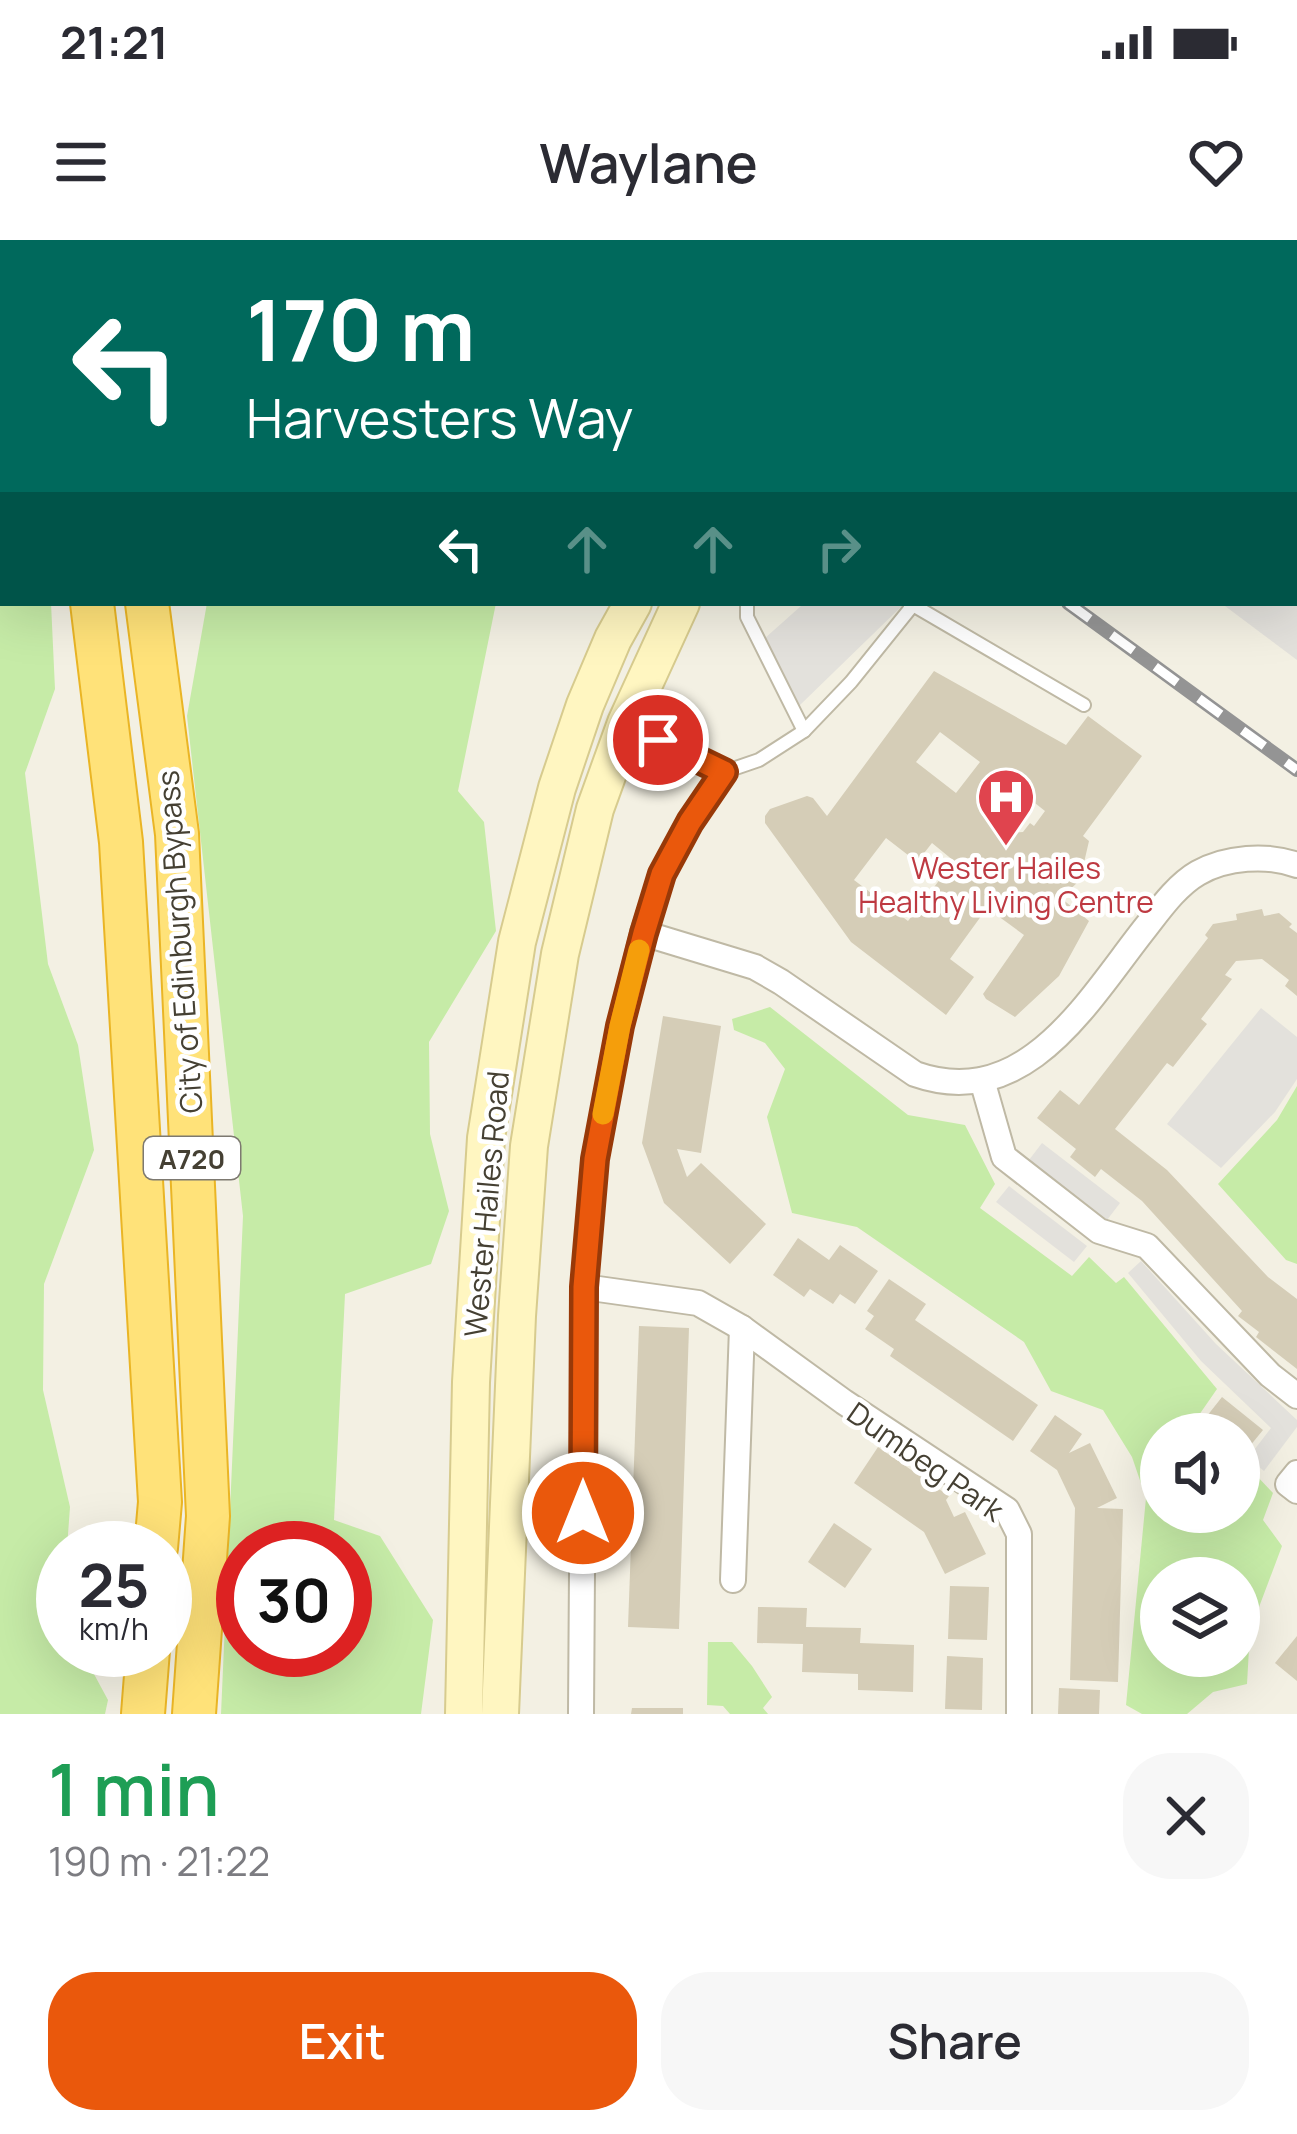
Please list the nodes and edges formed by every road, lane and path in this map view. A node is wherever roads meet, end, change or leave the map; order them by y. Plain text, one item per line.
1 (92, 606) edge
2 (147, 606) edge
3 (631, 606) edge
4 (681, 606) edge
5 (747, 606) edge
6 (909, 606) edge
7 (914, 606) edge
8 (585, 705) junction
9 (1084, 705) dead end
10 (626, 723) junction
11 (804, 731) junction
12 (724, 772) junction
13 (1297, 865) edge
14 (644, 933) junction
15 (982, 1080) junction
16 (584, 1287) junction
17 (742, 1328) junction
18 (1297, 1396) edge
19 (1297, 1473) edge
20 (1297, 1491) edge
21 (158, 1521) edge
22 (734, 1580) dead end
23 (146, 1677) edge
24 (143, 1714) edge
25 (194, 1714) edge
26 (464, 1714) edge
27 (500, 1714) edge
28 (581, 1714) edge
29 (1018, 1714) edge

1 - 21 highway, City of Edinburgh Bypass / A720
2 - 25 highway, City of Edinburgh Bypass / A720
3 - 8 main road, Wester Hailes Road
4 - 10 main road, Wester Hailes Road
5 - 11 lane
6 - 11 lane
7 - 9 lane
8 - 10 main road
8 - 26 main road, Wester Hailes Road
10 - 12 street
10 - 27 main road, Wester Hailes Road
11 - 12 lane
12 - 14 street
13 - 15 street
14 - 15 street
14 - 16 street
15 - 18 street
16 - 17 street, Dumbeg Park
16 - 28 street
17 - 22 street
17 - 29 street, Dumbeg Park
19 - 20 street
23 - 24 highway

